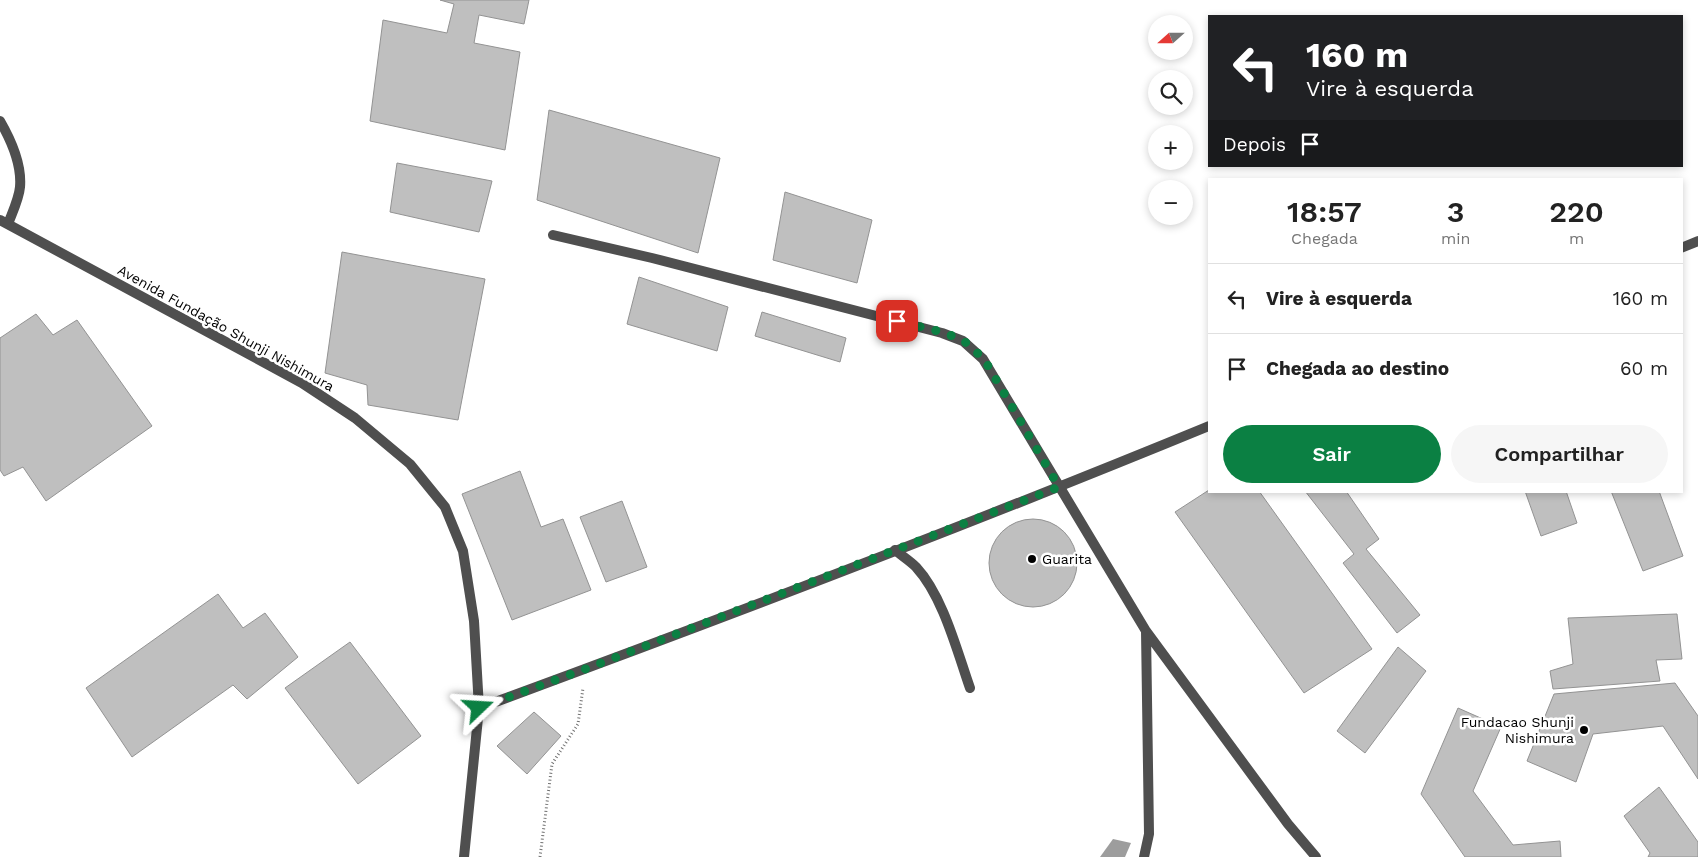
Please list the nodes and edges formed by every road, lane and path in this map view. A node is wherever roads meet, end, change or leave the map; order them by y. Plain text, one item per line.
1 (0, 120) edge
2 (4, 222) edge
3 (553, 235) dead end
4 (1698, 242) edge
5 (1683, 247) edge
6 (1208, 426) edge
7 (1059, 487) junction
8 (895, 550) junction
9 (1146, 631) junction
10 (588, 668) junction
11 (970, 688) dead end
12 (479, 708) junction
13 (464, 857) edge
14 (540, 857) edge
15 (1144, 857) edge
16 (1316, 857) edge

1 - 2 street
2 - 12 street, Avenida Fundação Shunji Nishimura
3 - 7 street
4 - 5 street
6 - 7 street
7 - 8 street
7 - 9 street
8 - 10 street
8 - 11 street
9 - 15 street
9 - 16 street
10 - 12 street
10 - 14 path
12 - 13 street, Avenida Fundação Shunji Nishimura

